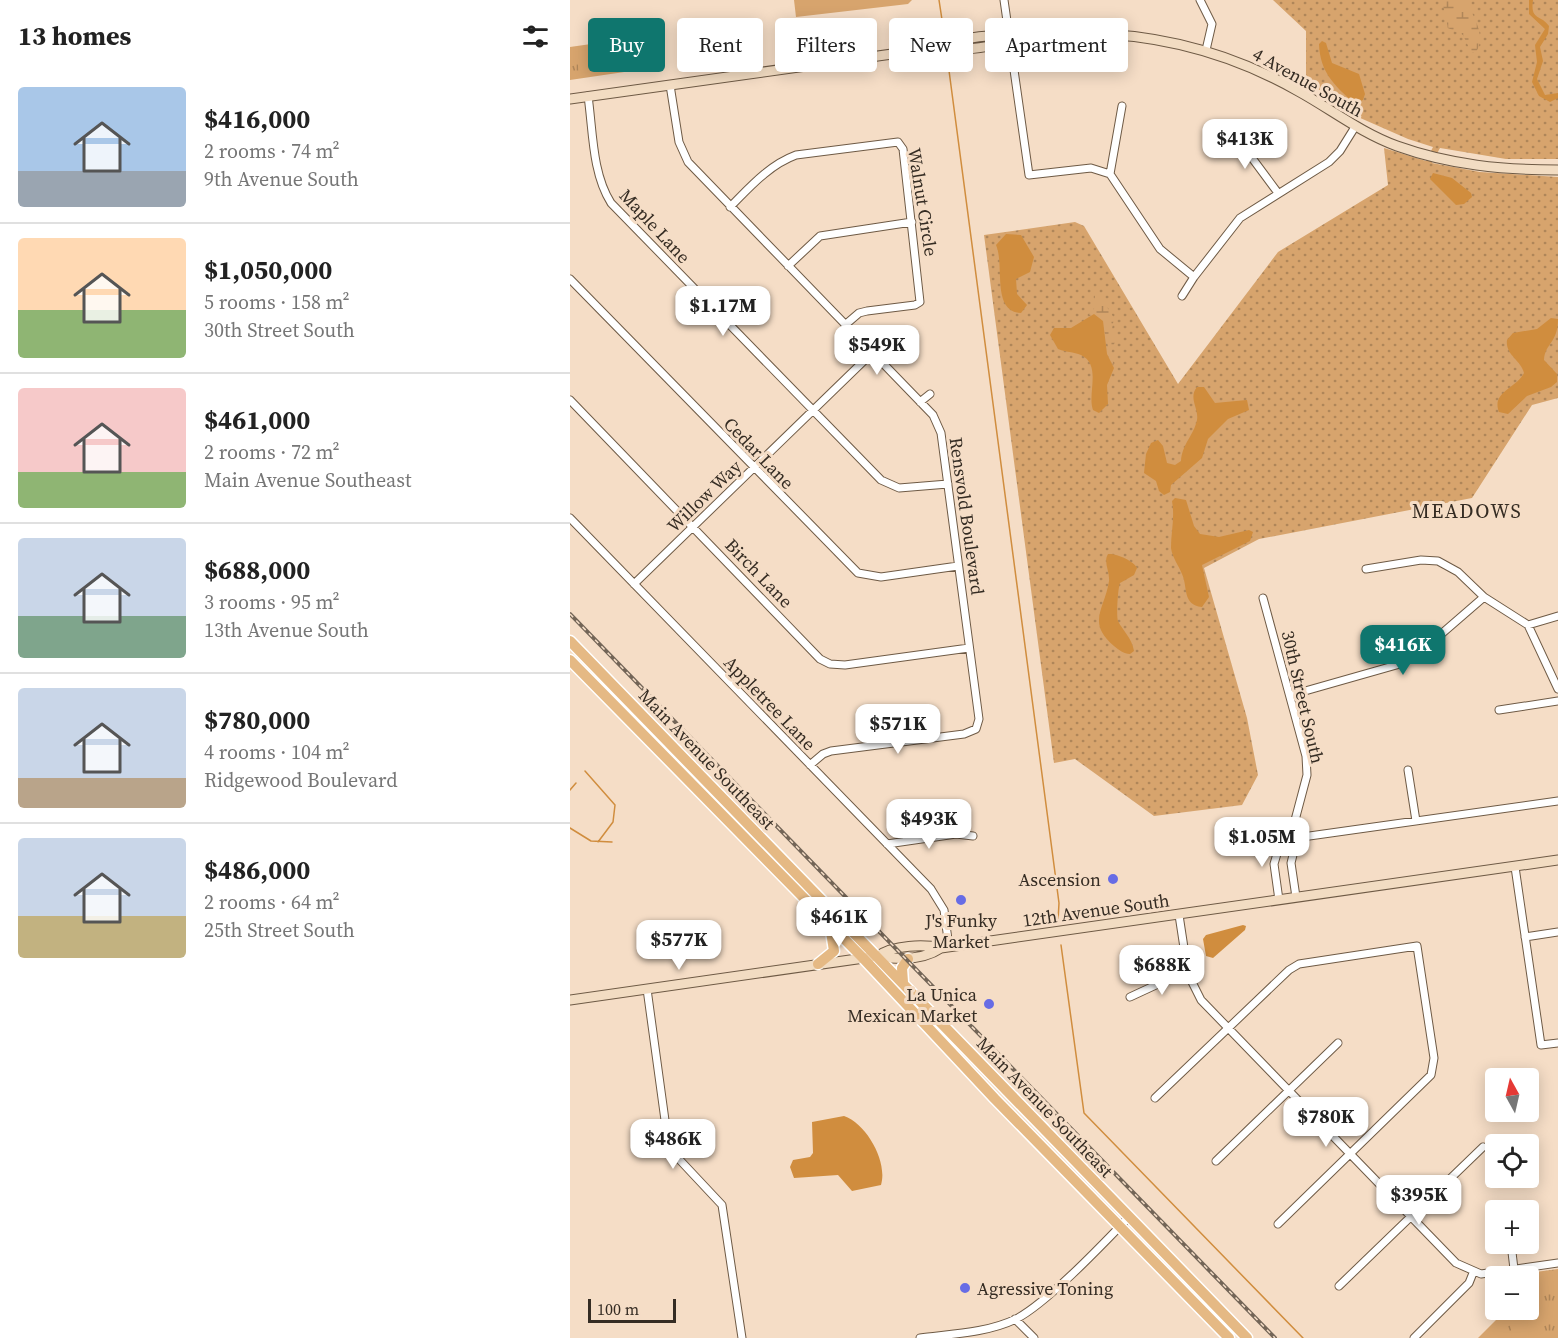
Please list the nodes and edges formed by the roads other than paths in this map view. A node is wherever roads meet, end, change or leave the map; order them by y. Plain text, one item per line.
1 (1004, 0) edge
2 (1200, 0) edge
3 (1006, 18) edge
4 (1128, 35) edge
5 (985, 38) edge
6 (1206, 50) junction
7 (1014, 72) edge
8 (670, 85) junction
9 (588, 96) junction
10 (570, 99) edge
11 (1122, 106) dead end
12 (1355, 127) junction
13 (1232, 131) dead end
14 (1558, 170) edge
15 (1110, 174) junction
16 (1278, 193) junction
17 (730, 207) junction
18 (912, 222) junction
19 (788, 266) junction
20 (1194, 276) junction
21 (570, 279) edge
22 (1182, 296) dead end
23 (845, 325) junction
24 (872, 353) junction
25 (930, 394) dead end
26 (570, 400) edge
27 (920, 402) junction
28 (813, 411) junction
29 (753, 469) junction
30 (948, 484) junction
31 (570, 518) edge
32 (694, 526) junction
33 (958, 566) junction
34 (1366, 569) dead end
35 (634, 584) junction
36 (1484, 597) junction
37 (1263, 598) dead end
38 (1558, 616) edge
39 (1528, 625) junction
40 (570, 641) edge
41 (969, 648) junction
42 (570, 660) edge
43 (1558, 689) edge
44 (1291, 695) junction
45 (1558, 701) edge
46 (1499, 710) dead end
47 (810, 765) junction
48 (1408, 770) dead end
49 (1558, 801) edge
50 (1416, 821) junction
51 (973, 836) dead end
52 (1290, 839) junction
53 (887, 844) junction
54 (1558, 860) edge
55 (1515, 867) junction
56 (1296, 897) junction
57 (1279, 900) junction
58 (1179, 915) junction
59 (830, 925) junction
60 (1558, 932) edge
61 (1525, 937) junction
62 (945, 948) junction
63 (878, 956) junction
64 (863, 958) junction
65 (908, 959) junction
66 (818, 964) junction
67 (1188, 974) junction
68 (903, 982) junction
69 (647, 989) junction
70 (1130, 997) dead end
71 (570, 1000) edge
72 (1227, 1029) junction
73 (1338, 1043) dead end
74 (1558, 1043) edge
75 (1288, 1092) junction
76 (1155, 1098) dead end
77 (1483, 1147) dead end
78 (1350, 1154) junction
79 (1216, 1161) dead end
80 (1129, 1217) junction
81 (1411, 1217) junction
82 (1278, 1224) dead end
83 (1120, 1226) junction
84 (1558, 1263) edge
85 (1536, 1266) edge
86 (1473, 1273) junction
87 (1485, 1274) edge
88 (1339, 1286) dead end
89 (1016, 1319) junction
90 (742, 1338) edge
91 (920, 1338) edge
92 (1034, 1338) edge
93 (1229, 1338) edge
94 (1247, 1338) edge
95 (1414, 1338) edge

1 - 3 street
2 - 6 street
4 - 6 street, 4 Avenue South
5 - 8 street, 4 Avenue South
6 - 12 street, 4 Avenue South
7 - 15 street
8 - 9 street, 4 Avenue South
8 - 17 street, Rensvold Boulevard
9 - 10 street, 4 Avenue South
9 - 28 street, Maple Lane
11 - 15 street
12 - 14 street, 4 Avenue South
12 - 16 street
13 - 16 street
15 - 20 street
16 - 20 street
17 - 18 street, Walnut Circle
17 - 19 street, Rensvold Boulevard
18 - 19 street
18 - 23 street, Walnut Circle
19 - 23 street, Rensvold Boulevard
20 - 22 street
21 - 29 street, Cedar Lane
23 - 24 street, Rensvold Boulevard
24 - 27 street, Rensvold Boulevard
24 - 28 street, Willow Way
25 - 27 street
26 - 32 street, Birch Lane
27 - 30 street, Rensvold Boulevard
28 - 29 street, Willow Way
28 - 30 street, Maple Lane
29 - 32 street, Willow Way
29 - 33 street, Cedar Lane
30 - 33 street, Rensvold Boulevard
31 - 35 street, Appletree Lane
32 - 35 street, Willow Way
32 - 41 street, Birch Lane
33 - 41 street, Rensvold Boulevard
34 - 36 street
35 - 47 street, Appletree Lane
36 - 39 street
36 - 44 street
37 - 44 street, 30th Street South
38 - 39 street
39 - 43 street
40 - 63 main road, Main Avenue Southeast
41 - 47 street, Rensvold Boulevard
42 - 59 main road, Main Avenue Southeast
44 - 52 street, 30th Street South
45 - 46 street
47 - 53 street, Appletree Lane
48 - 50 street
49 - 50 street
50 - 52 street
51 - 53 street
52 - 56 street, 30th Street South
52 - 57 street
53 - 62 street, Appletree Lane
54 - 55 street, 12th Avenue South
55 - 56 street, 12th Avenue South
55 - 61 street
56 - 57 street, 12th Avenue South
57 - 58 street, 12th Avenue South
58 - 62 street, 12th Avenue South
58 - 67 street
59 - 64 main road, Main Avenue Southeast
59 - 66 main road
60 - 61 street
61 - 74 street
62 - 63 street, 12th Avenue South
62 - 65 street
63 - 64 street, 12th Avenue South
63 - 65 street
63 - 68 main road, Main Avenue Southeast
64 - 66 street, 12th Avenue South
64 - 83 main road, Main Avenue Southeast
65 - 68 main road
66 - 69 street, 12th Avenue South
67 - 70 street
67 - 72 street
68 - 80 main road, Main Avenue Southeast
69 - 71 street, 12th Avenue South
69 - 90 street
72 - 75 street
72 - 76 street
72 - 78 street
73 - 75 street
75 - 78 street
75 - 79 street
77 - 81 street
78 - 81 street
78 - 82 street
80 - 83 street
80 - 94 main road, Main Avenue Southeast
81 - 86 street
81 - 88 street
83 - 89 street
83 - 93 main road, Main Avenue Southeast
84 - 85 street
86 - 87 street
86 - 95 street
89 - 91 street
89 - 92 street

